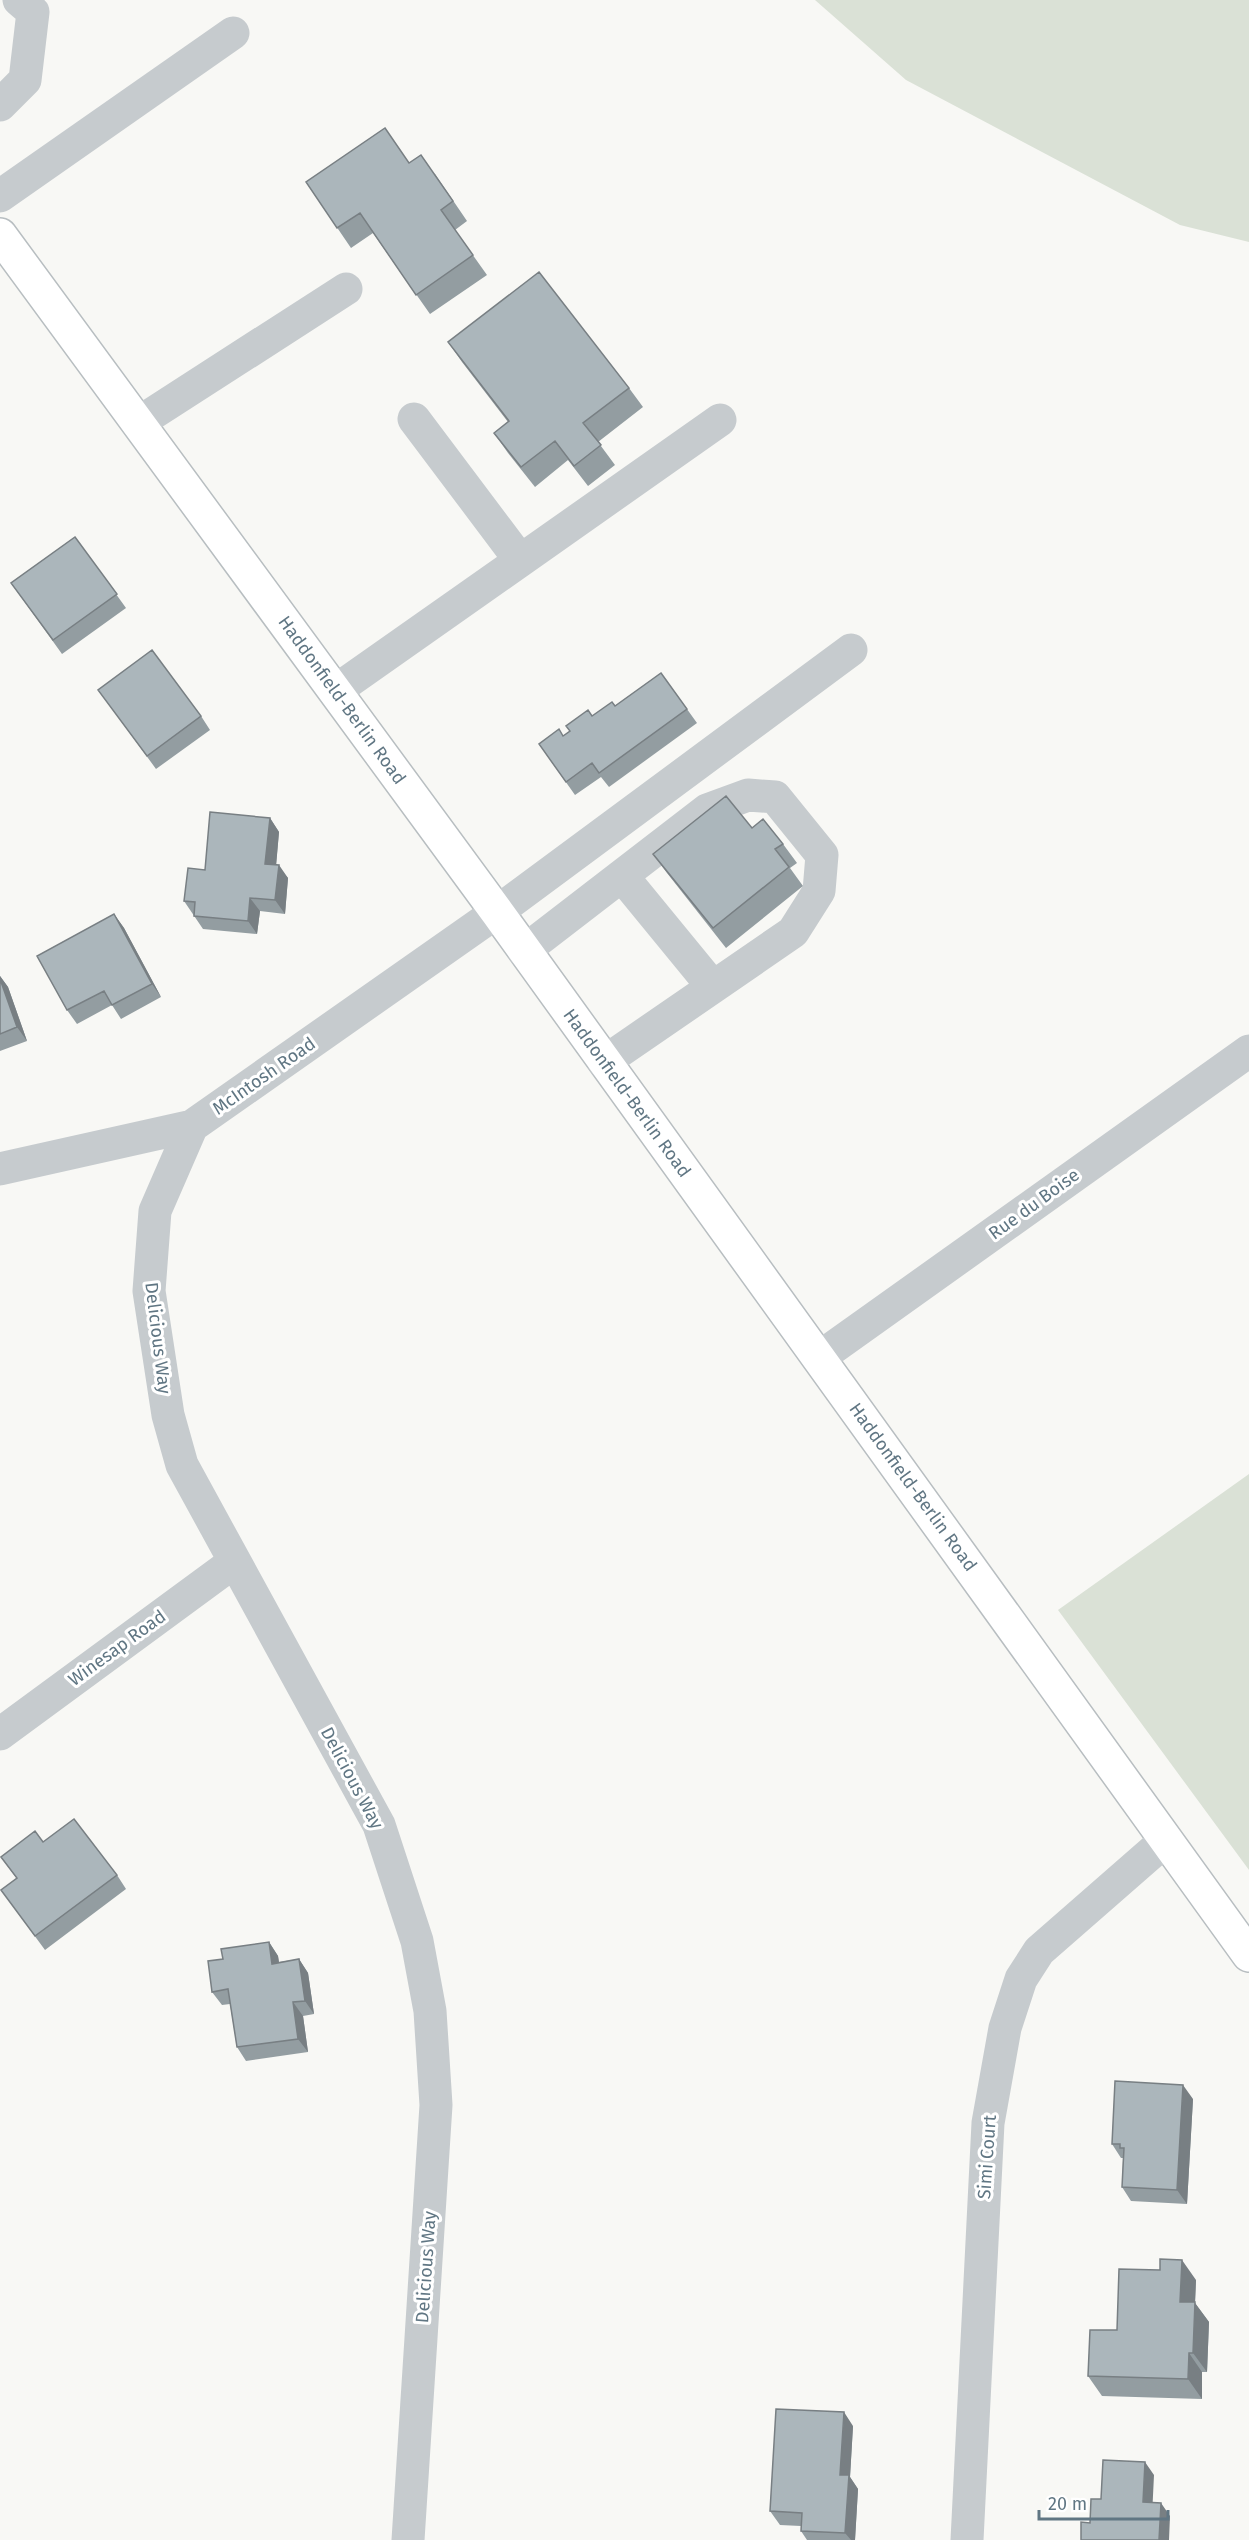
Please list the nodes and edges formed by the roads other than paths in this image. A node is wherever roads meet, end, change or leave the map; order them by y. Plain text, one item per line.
1 (19, 0) edge
2 (233, 33) dead end
3 (0, 105) edge
4 (0, 196) edge
5 (0, 235) edge
6 (346, 289) dead end
7 (414, 419) dead end
8 (720, 420) dead end
9 (138, 423) junction
10 (520, 560) junction
11 (850, 650) dead end
12 (335, 691) junction
13 (622, 876) junction
14 (497, 912) junction
15 (524, 951) junction
16 (713, 987) junction
17 (1249, 1051) edge
18 (604, 1062) junction
19 (192, 1126) junction
20 (0, 1169) edge
21 (820, 1357) junction
22 (234, 1562) junction
23 (0, 1734) edge
24 (1166, 1840) junction
25 (1249, 1955) edge
26 (408, 2540) edge
27 (967, 2540) edge

1 - 3 street
2 - 4 street
5 - 9 main road, Haddonfield-Berlin Road
6 - 9 street
7 - 10 street
8 - 10 street
9 - 12 main road, Haddonfield-Berlin Road
10 - 12 street
11 - 14 street, McIntosh Road
12 - 14 main road, Haddonfield-Berlin Road
13 - 15 street
13 - 16 street
13 - 16 street
14 - 15 main road, Haddonfield-Berlin Road
14 - 19 street, McIntosh Road
15 - 18 main road, Haddonfield-Berlin Road
16 - 18 street
17 - 21 street, Rue du Boise
18 - 21 main road, Haddonfield-Berlin Road
19 - 20 street, McIntosh Road
19 - 22 street, Delicious Way
21 - 24 main road, Haddonfield-Berlin Road
22 - 23 street, Winesap Road
22 - 26 street, Delicious Way
24 - 25 main road, Haddonfield-Berlin Road
24 - 27 street, Simi Court

